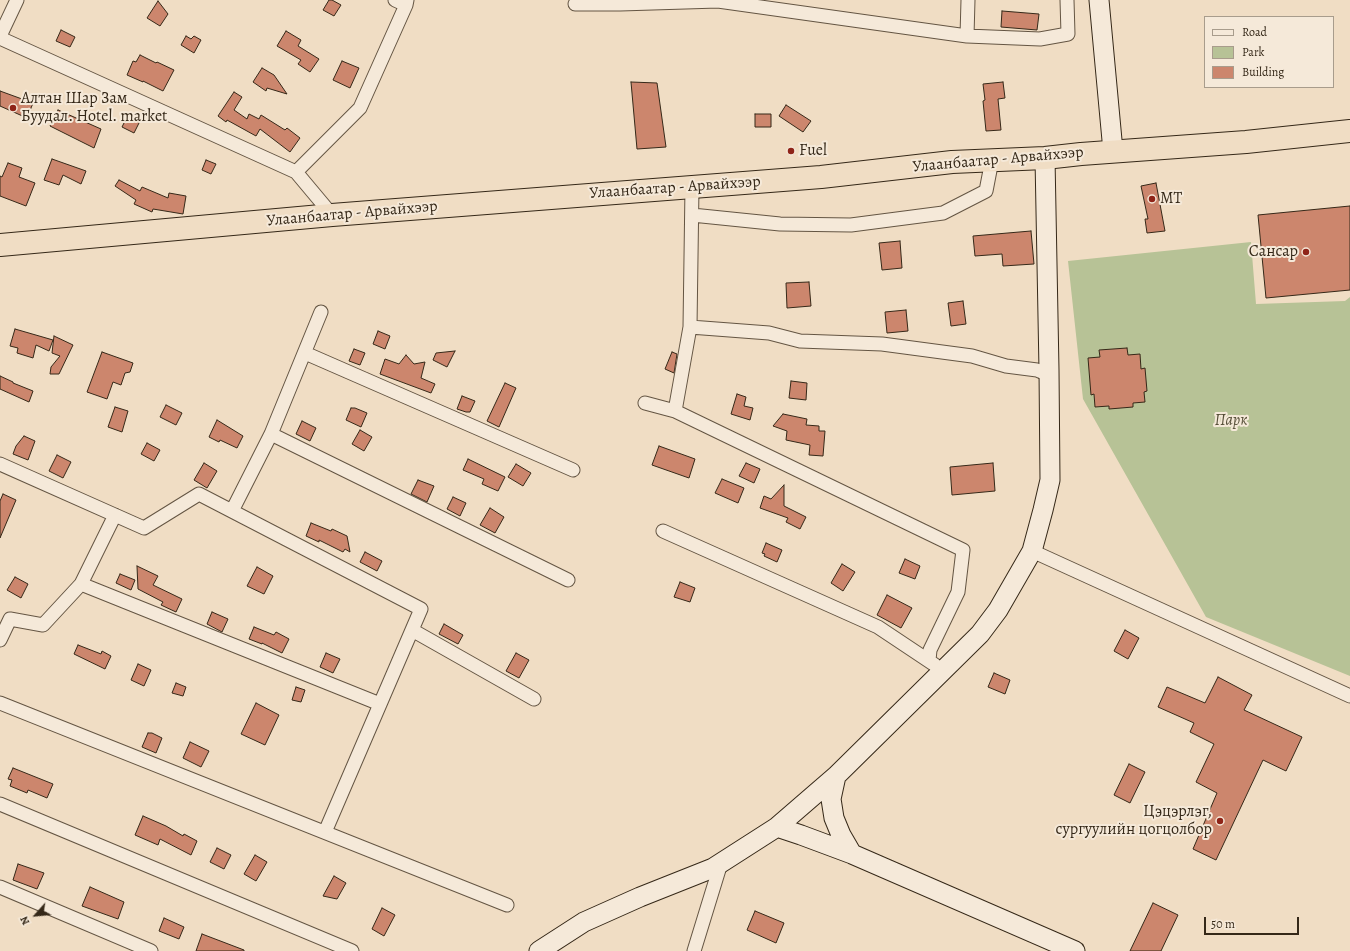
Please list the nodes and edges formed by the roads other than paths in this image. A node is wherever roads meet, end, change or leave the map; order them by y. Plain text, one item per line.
1 (17, 0) edge
2 (968, 0) edge
3 (1067, 0) edge
4 (1099, 0) edge
5 (403, 2) edge
6 (575, 4) dead end
7 (967, 36) junction
8 (0, 37) edge
9 (1350, 131) edge
10 (1113, 151) junction
11 (1045, 158) junction
12 (992, 160) junction
13 (296, 172) junction
14 (692, 187) junction
15 (332, 215) junction
16 (692, 215) junction
17 (0, 246) edge
18 (322, 312) dead end
19 (690, 327) junction
20 (305, 353) junction
21 (1049, 375) junction
22 (646, 404) dead end
23 (675, 411) junction
24 (271, 434) junction
25 (0, 464) edge
26 (573, 470) dead end
27 (232, 511) junction
28 (115, 515) junction
29 (663, 531) dead end
30 (1032, 551) junction
31 (568, 580) dead end
32 (81, 584) junction
33 (5, 616) edge
34 (412, 630) junction
35 (0, 640) edge
36 (936, 666) junction
37 (1350, 696) edge
38 (534, 699) dead end
39 (0, 703) edge
40 (380, 704) junction
41 (836, 776) junction
42 (0, 804) edge
43 (777, 827) junction
44 (325, 832) junction
45 (852, 854) junction
46 (721, 863) junction
47 (0, 887) edge
48 (506, 904) dead end
49 (151, 951) edge
50 (352, 951) edge
51 (539, 951) edge
52 (694, 951) edge
53 (1075, 951) edge

1 - 8 street
2 - 7 street
3 - 7 street
4 - 10 street
5 - 13 street
6 - 7 street
8 - 13 street
9 - 10 highway, Улаанбаатар - Арвайхээр
10 - 11 highway, Улаанбаатар - Арвайхээр
11 - 12 highway, Улаанбаатар - Арвайхээр
11 - 21 street
12 - 14 highway, Улаанбаатар - Арвайхээр
12 - 16 street
13 - 15 street
14 - 15 highway, Улаанбаатар - Арвайхээр
14 - 16 street
15 - 17 highway, Улаанбаатар - Арвайхээр
16 - 19 street
18 - 20 street
19 - 21 street
19 - 23 street
20 - 24 street
20 - 26 street
21 - 30 street
22 - 23 street
23 - 36 street
24 - 27 street
24 - 31 street
25 - 28 street
27 - 28 street
27 - 34 street
28 - 32 street
29 - 36 street
30 - 36 street
30 - 37 street
32 - 33 street
32 - 40 street
33 - 35 street
34 - 38 street
34 - 40 street
36 - 41 street
39 - 44 street
40 - 44 street
41 - 43 street
41 - 45 street
42 - 50 street
43 - 45 street
43 - 46 street
44 - 48 street
45 - 53 street
46 - 51 street
46 - 52 street
47 - 49 street

